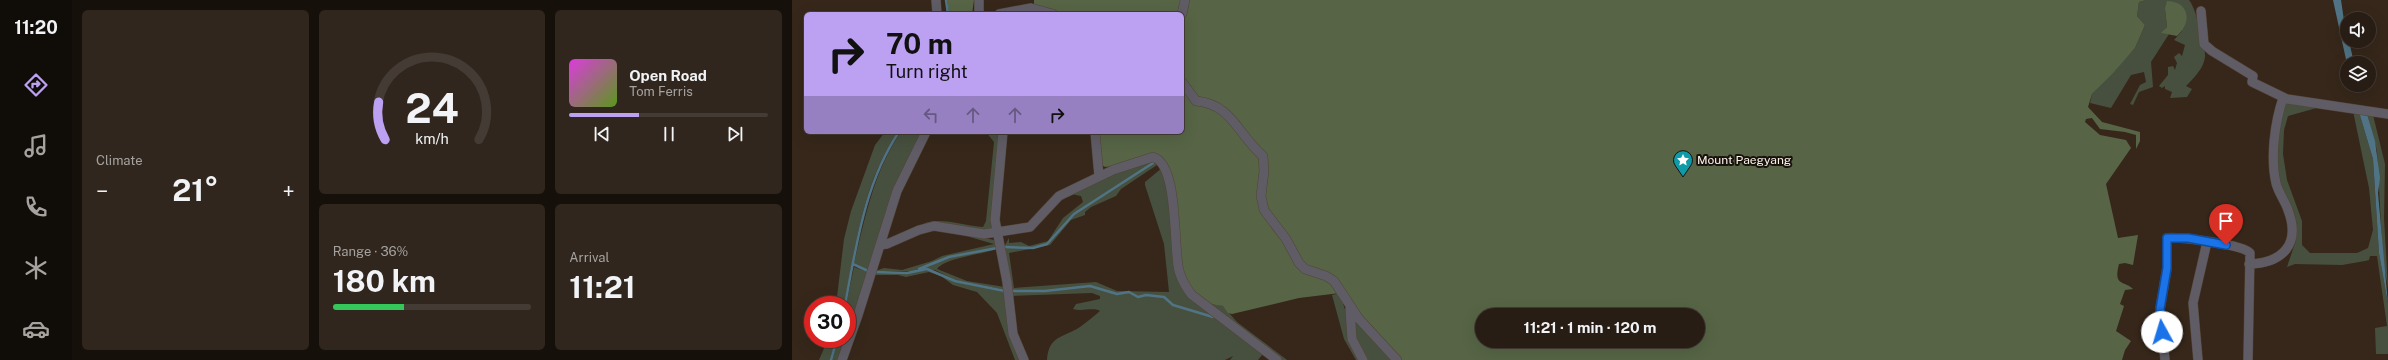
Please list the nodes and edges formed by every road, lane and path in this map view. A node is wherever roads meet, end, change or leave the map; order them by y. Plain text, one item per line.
1 (936, 0) edge
2 (979, 0) edge
3 (1185, 0) edge
4 (2201, 11) dead end
5 (937, 12) edge
6 (979, 12) edge
7 (1010, 12) edge
8 (1046, 12) edge
9 (1182, 12) edge
10 (1184, 85) edge
11 (2283, 98) junction
12 (2388, 114) edge
13 (925, 134) edge
14 (1003, 134) edge
15 (1095, 134) edge
16 (1099, 176) junction
17 (997, 233) junction
18 (2207, 242) junction
19 (880, 245) junction
20 (2250, 264) junction
21 (1350, 309) junction
22 (842, 360) edge
23 (1024, 360) edge
24 (1276, 360) edge
25 (1363, 360) edge
26 (1397, 360) edge
27 (2165, 360) edge
28 (2198, 360) edge
29 (2248, 360) edge

1 - 5 street
2 - 6 street
3 - 9 street
4 - 11 street
7 - 8 street
10 - 21 street
11 - 12 street
11 - 20 street
13 - 19 street
14 - 17 street
15 - 16 street
16 - 17 street
16 - 24 street
17 - 19 street
17 - 23 street
18 - 20 street
18 - 27 street
18 - 28 street
19 - 22 street
20 - 29 street
21 - 25 street
21 - 26 street

